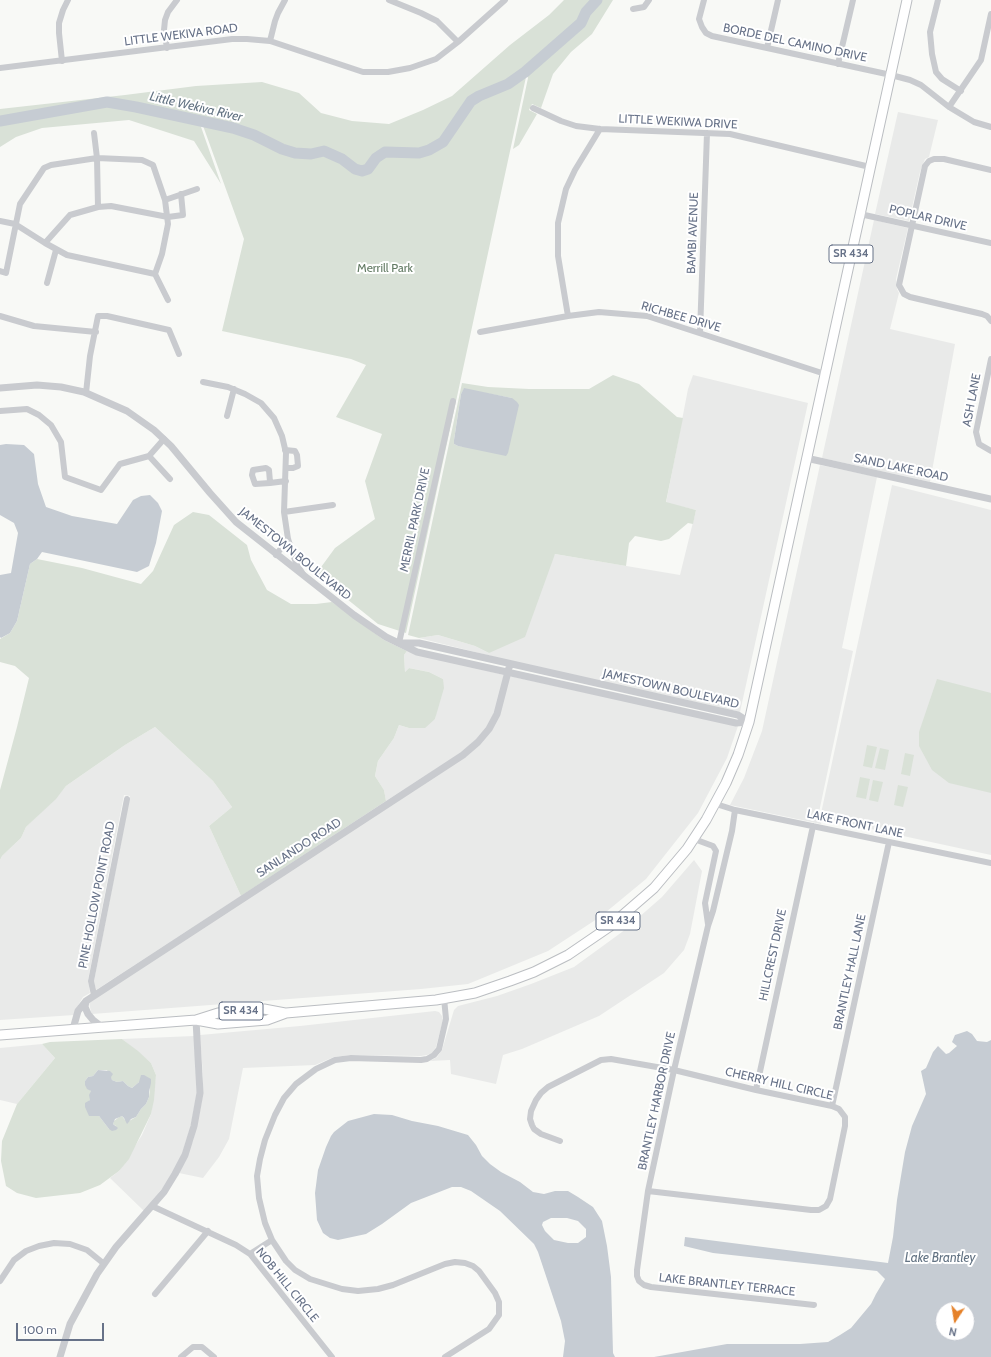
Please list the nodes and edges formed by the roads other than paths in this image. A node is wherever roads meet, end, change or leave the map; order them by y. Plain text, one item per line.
1 (68, 0) edge
2 (177, 0) edge
3 (285, 0) edge
4 (389, 0) edge
5 (505, 0) edge
6 (649, 0) edge
7 (704, 0) edge
8 (778, 0) edge
9 (853, 0) edge
10 (907, 0) edge
11 (938, 0) edge
12 (633, 9) dead end
13 (991, 14) edge
14 (270, 42) junction
15 (458, 42) junction
16 (167, 48) junction
17 (767, 48) junction
18 (62, 61) junction
19 (838, 64) junction
20 (0, 68) edge
21 (891, 74) junction
22 (961, 91) junction
23 (949, 107) junction
24 (533, 108) dead end
25 (991, 127) edge
26 (600, 129) junction
27 (94, 133) dead end
28 (707, 133) junction
29 (97, 158) junction
30 (870, 167) junction
31 (991, 170) edge
32 (197, 189) dead end
33 (181, 194) junction
34 (165, 200) junction
35 (98, 206) junction
36 (860, 214) junction
37 (168, 217) junction
38 (0, 221) edge
39 (15, 224) junction
40 (912, 225) junction
41 (45, 243) junction
42 (991, 243) edge
43 (56, 250) junction
44 (0, 271) edge
45 (155, 274) junction
46 (47, 284) dead end
47 (168, 300) dead end
48 (0, 316) edge
49 (568, 316) junction
50 (991, 321) edge
51 (96, 332) junction
52 (480, 332) dead end
53 (700, 332) junction
54 (179, 354) dead end
55 (991, 359) edge
56 (825, 374) junction
57 (989, 377) edge
58 (202, 382) dead end
59 (0, 388) edge
60 (234, 389) junction
61 (86, 393) junction
62 (453, 401) dead end
63 (0, 410) edge
64 (227, 416) dead end
65 (164, 439) junction
66 (285, 450) junction
67 (991, 451) edge
68 (149, 456) junction
69 (806, 458) junction
70 (286, 468) junction
71 (170, 478) dead end
72 (286, 481) junction
73 (270, 482) junction
74 (991, 499) edge
75 (333, 505) dead end
76 (284, 512) junction
77 (288, 539) junction
78 (276, 555) junction
79 (303, 575) junction
80 (400, 643) junction
81 (510, 664) junction
82 (508, 672) junction
83 (749, 722) junction
84 (126, 798) dead end
85 (716, 804) junction
86 (735, 810) junction
87 (812, 826) junction
88 (694, 839) junction
89 (889, 842) junction
90 (991, 864) edge
91 (708, 926) junction
92 (94, 995) junction
93 (444, 998) junction
94 (86, 1000) junction
95 (196, 1020) junction
96 (102, 1027) junction
97 (74, 1029) junction
98 (0, 1035) edge
99 (674, 1070) junction
100 (756, 1090) junction
101 (832, 1106) junction
102 (560, 1141) dead end
103 (648, 1191) junction
104 (152, 1206) junction
105 (208, 1231) junction
106 (272, 1240) junction
107 (250, 1254) junction
108 (103, 1263) junction
109 (0, 1281) edge
110 (639, 1282) joint
111 (155, 1294) dead end
112 (814, 1306) dead end
113 (60, 1357) edge
114 (181, 1357) edge
115 (214, 1357) edge
116 (332, 1357) edge
117 (445, 1357) edge

1 - 18 street
2 - 16 street
3 - 14 street
4 - 15 street
5 - 15 street, LITTLE WEKIVA ROAD
6 - 12 street
7 - 17 street, BORDE DEL CAMINO DRIVE
8 - 17 street
9 - 19 street
10 - 21 main road, SR 434
11 - 22 street
13 - 22 street
14 - 15 street, LITTLE WEKIVA ROAD
14 - 16 street, LITTLE WEKIVA ROAD
16 - 18 street, LITTLE WEKIVA ROAD
17 - 19 street, BORDE DEL CAMINO DRIVE
18 - 20 street, LITTLE WEKIVA ROAD
19 - 21 street, BORDE DEL CAMINO DRIVE
21 - 23 street, BORDE DEL CAMINO DRIVE
21 - 30 main road, SR 434
22 - 23 street
23 - 25 street, BORDE DEL CAMINO DRIVE
24 - 26 street, LITTLE WEKIWA DRIVE
26 - 28 street, LITTLE WEKIWA DRIVE
26 - 49 street
27 - 29 street
28 - 30 street, LITTLE WEKIWA DRIVE
28 - 53 street, BAMBI AVENUE
29 - 34 street
29 - 35 street
29 - 39 street
30 - 36 main road, SR 434
31 - 40 street
32 - 33 street
33 - 34 street
33 - 37 street
34 - 37 street
35 - 37 street
35 - 41 street
36 - 40 street, POPLAR DRIVE
36 - 56 main road, SR 434
37 - 45 street
38 - 39 street
39 - 41 street
39 - 44 street
40 - 42 street, POPLAR DRIVE
40 - 50 street
41 - 43 street
43 - 45 street
43 - 46 street
45 - 47 street
48 - 51 street
49 - 52 street, RICHBEE DRIVE
49 - 53 street, RICHBEE DRIVE
51 - 54 street
51 - 61 street
53 - 56 street, RICHBEE DRIVE
55 - 57 street, ASH LANE
56 - 69 main road, SR 434
57 - 67 street, ASH LANE
58 - 60 street
59 - 61 street, JAMESTOWN BOULEVARD
60 - 64 street
60 - 66 street
61 - 65 street, JAMESTOWN BOULEVARD
62 - 80 street, MERRIL PARK DRIVE
63 - 68 street
65 - 68 street
65 - 78 street, JAMESTOWN BOULEVARD
66 - 70 street
66 - 70 street
68 - 71 street
69 - 74 street, SAND LAKE ROAD
69 - 83 main road, SR 434
70 - 72 street
72 - 73 street
72 - 76 street
73 - 73 street
75 - 76 street
76 - 77 street
77 - 78 street
77 - 79 street
78 - 79 street, JAMESTOWN BOULEVARD
79 - 80 street, JAMESTOWN BOULEVARD
80 - 81 street, JAMESTOWN BOULEVARD
80 - 82 street, JAMESTOWN BOULEVARD
81 - 82 street, SANLANDO ROAD
81 - 83 street, JAMESTOWN BOULEVARD
82 - 83 street, JAMESTOWN BOULEVARD
82 - 92 street, SANLANDO ROAD
83 - 85 main road, SR 434
84 - 92 street, PINE HOLLOW POINT ROAD
85 - 86 street, LAKE FRONT LANE
85 - 88 main road, SR 434
86 - 87 street, LAKE FRONT LANE
86 - 91 street, BRANTLEY HARBOR DRIVE
87 - 89 street, LAKE FRONT LANE
87 - 100 street, HILLCREST DRIVE
88 - 91 street, BRANTLEY HARBOR DRIVE
88 - 93 main road, SR 434
89 - 90 street, LAKE FRONT LANE
89 - 101 street, BRANTLEY HALL LANE
91 - 99 street, BRANTLEY HARBOR DRIVE
92 - 94 street, SANLANDO ROAD
93 - 95 main road, SR 434
93 - 106 street, NOB HILL CIRCLE
94 - 96 street
94 - 97 street, SANLANDO ROAD
95 - 96 main road, SR 434
95 - 104 street
96 - 97 main road, SR 434
97 - 98 main road, SR 434
99 - 100 street, CHERRY HILL CIRCLE
99 - 102 street, CHERRY HILL CIRCLE
99 - 103 street, BRANTLEY HARBOR DRIVE
100 - 101 street, CHERRY HILL CIRCLE
101 - 103 street, CHERRY HILL CIRCLE
103 - 110 street, BRANTLEY HARBOR DRIVE
104 - 105 street, NOB HILL CIRCLE
104 - 108 street
105 - 107 street, NOB HILL CIRCLE
105 - 111 street
106 - 107 street
106 - 117 street, NOB HILL CIRCLE
107 - 116 street, NOB HILL CIRCLE
108 - 109 street
108 - 113 street
110 - 112 street, LAKE BRANTLEY TERRACE
114 - 115 street

